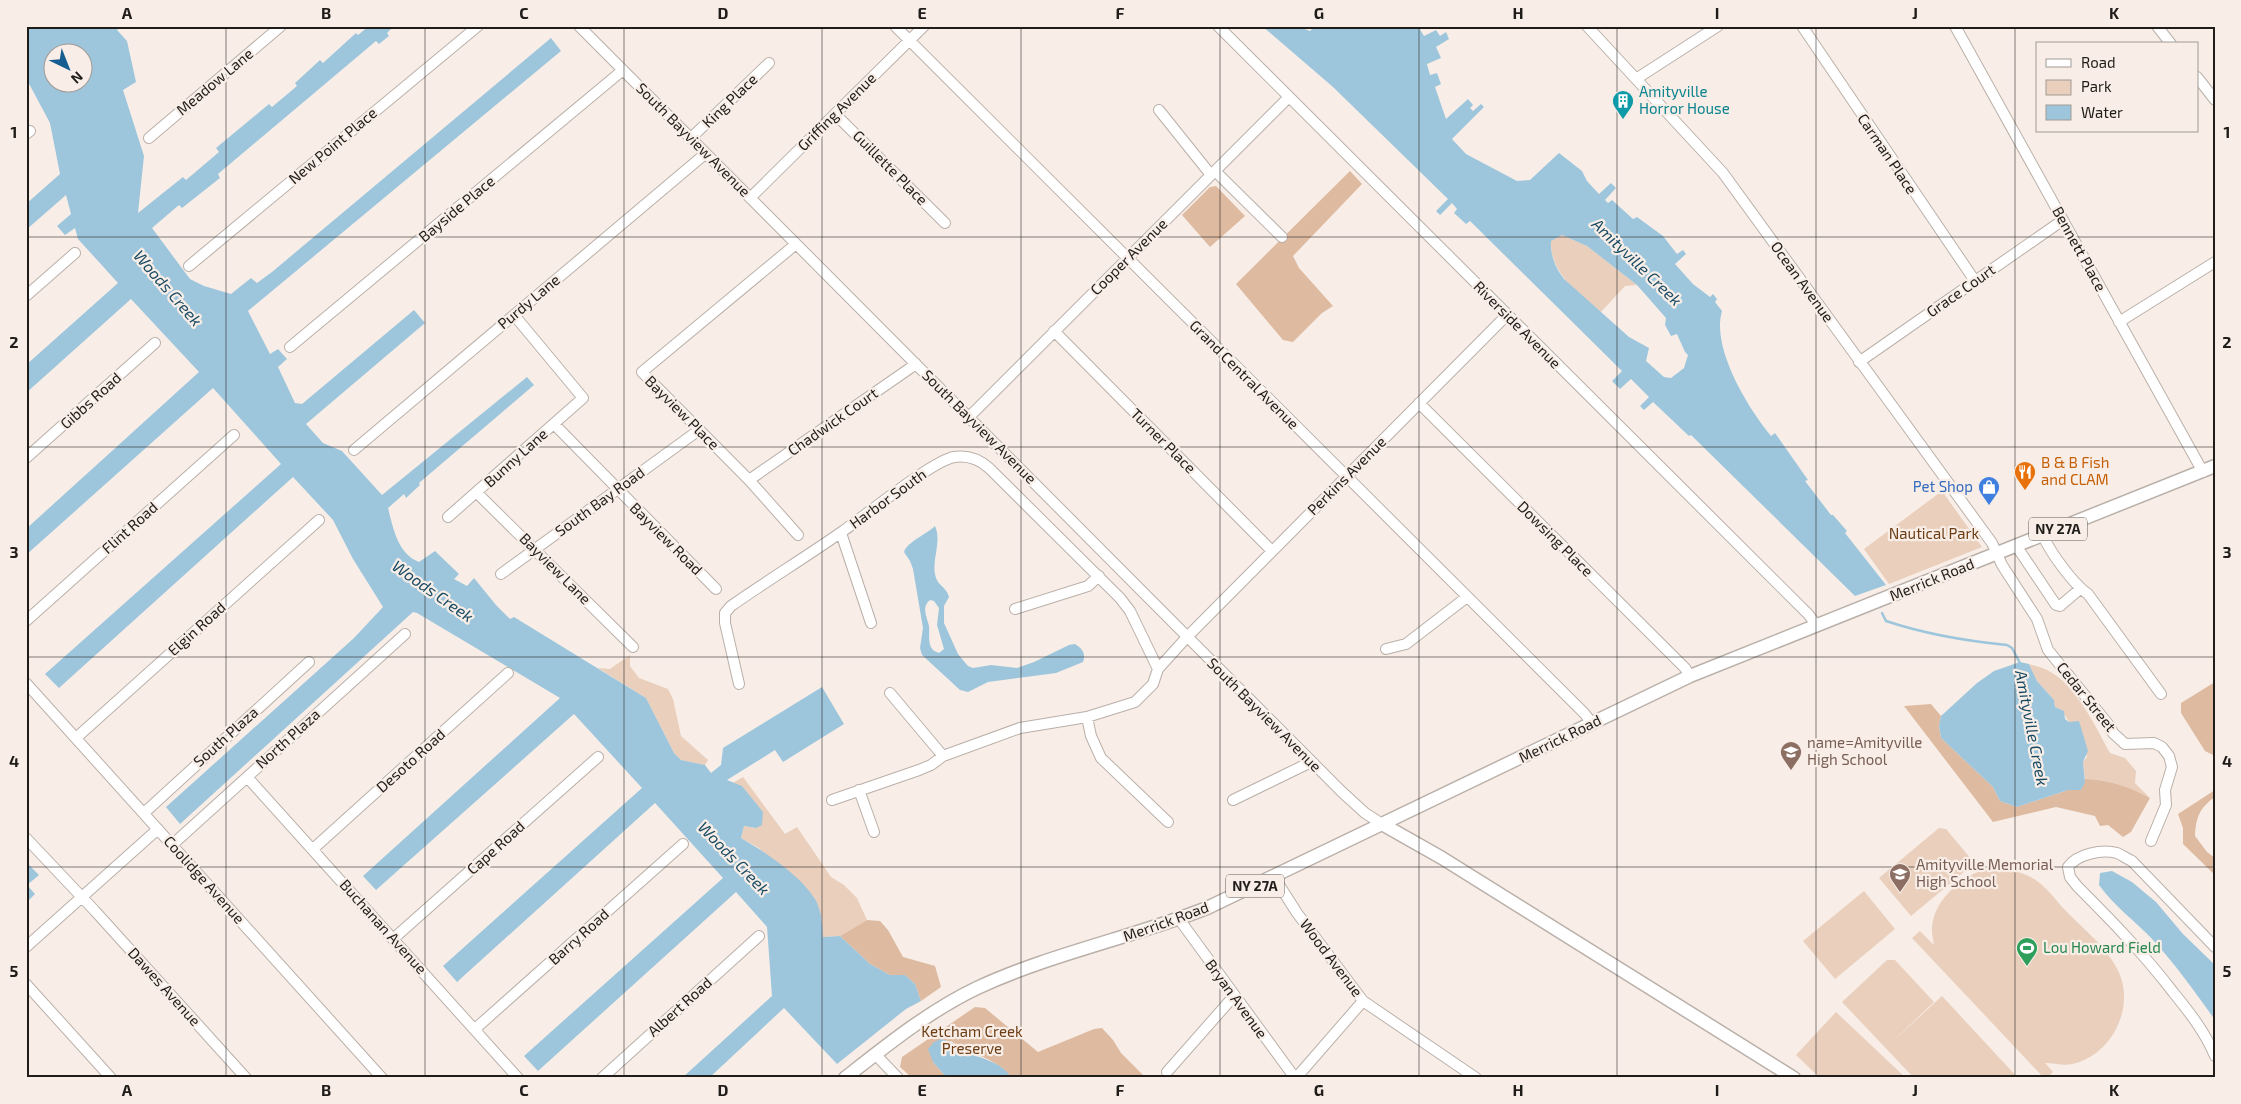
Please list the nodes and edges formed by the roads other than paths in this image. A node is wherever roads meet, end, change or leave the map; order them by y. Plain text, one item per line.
1 (281, 26) edge
2 (478, 26) edge
3 (579, 26) edge
4 (896, 26) edge
5 (924, 26) edge
6 (1218, 26) edge
7 (1587, 26) edge
8 (1718, 26) edge
9 (1802, 26) edge
10 (1955, 26) edge
11 (2158, 26) edge
12 (910, 40) junction
13 (2170, 42) edge
14 (769, 63) dead end
15 (623, 70) junction
16 (2198, 78) edge
17 (1636, 79) junction
18 (1289, 97) junction
19 (2215, 100) edge
20 (1159, 110) dead end
21 (834, 114) junction
22 (149, 138) dead end
23 (691, 138) junction
24 (705, 154) junction
25 (1213, 173) junction
26 (750, 198) junction
27 (2063, 220) junction
28 (945, 223) dead end
29 (1282, 236) dead end
30 (796, 244) junction
31 (75, 253) dead end
32 (1127, 259) junction
33 (2215, 262) edge
34 (189, 266) dead end
35 (1974, 280) junction
36 (26, 296) edge
37 (514, 315) junction
38 (1507, 315) junction
39 (2119, 322) junction
40 (1054, 331) junction
41 (155, 343) dead end
42 (290, 347) dead end
43 (1859, 362) junction
44 (916, 364) junction
45 (1419, 403) junction
46 (969, 417) junction
47 (554, 424) junction
48 (699, 430) junction
49 (234, 435) dead end
50 (354, 450) dead end
51 (26, 458) edge
52 (2209, 469) edge
53 (1346, 476) junction
54 (749, 480) junction
55 (618, 489) junction
56 (477, 493) junction
57 (448, 517) dead end
58 (319, 520) dead end
59 (841, 533) junction
60 (798, 535) dead end
61 (2042, 536) junction
62 (2016, 547) junction
63 (536, 549) junction
64 (1272, 551) junction
65 (1997, 554) junction
66 (501, 574) dead end
67 (1099, 576) junction
68 (716, 589) dead end
69 (2080, 589) junction
70 (1466, 597) junction
71 (1015, 609) dead end
72 (26, 621) edge
73 (870, 623) dead end
74 (1816, 625) junction
75 (405, 634) dead end
76 (1187, 637) junction
77 (632, 647) dead end
78 (1386, 649) dead end
79 (309, 662) dead end
80 (1158, 669) junction
81 (508, 673) dead end
82 (1690, 676) junction
83 (26, 683) edge
84 (739, 684) dead end
85 (890, 694) dead end
86 (2161, 694) dead end
87 (1087, 717) junction
88 (1592, 723) junction
89 (76, 738) junction
90 (943, 756) junction
91 (598, 757) dead end
92 (1311, 762) junction
93 (248, 777) junction
94 (859, 790) junction
95 (832, 800) dead end
96 (1233, 800) dead end
97 (144, 813) junction
98 (1168, 822) dead end
99 (1382, 824) junction
100 (158, 829) junction
101 (874, 832) dead end
102 (26, 838) edge
103 (2151, 841) dead end
104 (683, 844) dead end
105 (172, 845) junction
106 (313, 849) junction
107 (1274, 877) junction
108 (82, 898) junction
109 (1179, 919) junction
110 (759, 936) dead end
111 (393, 939) junction
112 (26, 947) edge
113 (2215, 948) edge
114 (26, 984) edge
115 (1234, 996) junction
116 (1363, 1001) junction
117 (475, 1029) junction
118 (874, 1054) junction
119 (2215, 1056) edge
120 (1167, 1072) dead end
121 (515, 1077) edge
122 (111, 1078) edge
123 (246, 1078) edge
124 (382, 1078) edge
125 (602, 1078) edge
126 (845, 1078) edge
127 (898, 1078) edge
128 (1295, 1078) edge
129 (1476, 1078) edge
130 (1794, 1078) edge

1 - 22 street, Meadow Lane
2 - 34 street, New Point Place
3 - 15 street, South Bayview Avenue
4 - 12 street, Grand Central Avenue
5 - 12 street, Griffing Avenue
6 - 18 street, Riverside Avenue
7 - 17 street, Ocean Avenue
8 - 17 street
9 - 35 street, Carman Place
10 - 27 street, Bennett Place
11 - 13 street
12 - 21 street, Griffing Avenue
12 - 32 street, Grand Central Avenue
14 - 23 street, King Place
15 - 23 street, South Bayview Avenue
15 - 42 street, Bayside Place
16 - 19 street
17 - 43 street, Ocean Avenue
18 - 25 street, Cooper Avenue
18 - 38 street, Riverside Avenue
20 - 25 street
21 - 26 street, Griffing Avenue
21 - 28 street, Guillette Place
23 - 24 street, South Bayview Avenue
24 - 26 street, South Bayview Avenue
24 - 37 street, Purdy Lane
25 - 29 street
25 - 32 street, Cooper Avenue
26 - 30 street, South Bayview Avenue
27 - 35 street, Grace Court
27 - 39 street, Bennett Place
30 - 44 street, South Bayview Avenue
30 - 48 street, Bayview Place
31 - 36 street
32 - 40 street, Cooper Avenue
32 - 53 street, Grand Central Avenue
33 - 39 street
35 - 43 street, Grace Court
37 - 47 street, Bunny Lane
37 - 50 street, Purdy Lane
38 - 45 street, Perkins Avenue
38 - 74 street, Riverside Avenue
39 - 52 street, Bennett Place
40 - 46 street, Cooper Avenue
40 - 64 street, Turner Place
41 - 51 street, Gibbs Road
43 - 65 street, Ocean Avenue
44 - 46 street, South Bayview Avenue
44 - 54 street, Chadwick Court
45 - 53 street, Perkins Avenue
45 - 82 street, Dowsing Place
46 - 76 street, South Bayview Avenue
47 - 55 street, Bayview Road
47 - 56 street, Bunny Lane
48 - 54 street, Bayview Place
48 - 55 street, South Bay Road
49 - 72 street, Flint Road
52 - 61 main road, Merrick Road / NY 27A
53 - 64 street, Perkins Avenue
53 - 70 street, Grand Central Avenue
54 - 60 street, Bayview Place
55 - 63 street, South Bay Road
55 - 68 street, Bayview Road
56 - 57 street, Bunny Lane
56 - 63 street, Bayview Lane
58 - 89 street, Elgin Road
59 - 67 street, Harbor South
59 - 73 street
59 - 84 street, Harbor South
61 - 62 main road, Merrick Road / NY 27A
61 - 69 street
62 - 65 main road, Merrick Road / NY 27A
62 - 69 street
63 - 66 street, South Bay Road
63 - 77 street, Bayview Lane
64 - 76 street, Perkins Avenue
65 - 74 main road, Merrick Road / NY 27A
65 - 103 street, Cedar Street
67 - 71 street
67 - 80 street, Harbor South
69 - 86 street
70 - 78 street
70 - 88 street, Grand Central Avenue
74 - 82 main road, Merrick Road / NY 27A
75 - 93 street, North Plaza
76 - 80 street, Perkins Avenue
76 - 92 street, South Bayview Avenue
79 - 97 street, South Plaza
80 - 87 street, Perkins Avenue
81 - 106 street, Desoto Road
82 - 88 main road, Merrick Road / NY 27A
83 - 89 street, Coolidge Avenue
85 - 90 street
87 - 90 street, Perkins Avenue
87 - 98 street
88 - 99 main road, Merrick Road / NY 27A
89 - 97 street, Coolidge Avenue
90 - 94 street, Perkins Avenue
91 - 111 street, Cape Road
92 - 96 street
92 - 99 street, South Bayview Avenue
93 - 105 street, North Plaza
93 - 106 street, Buchanan Avenue
94 - 95 street, Perkins Avenue
94 - 101 street
97 - 100 street, Coolidge Avenue
99 - 107 main road, Merrick Road / NY 27A
99 - 130 main road
100 - 105 street, Coolidge Avenue
100 - 108 street
102 - 108 street, Dawes Avenue
104 - 117 street, Barry Road
105 - 124 street, Coolidge Avenue
106 - 111 street, Buchanan Avenue
107 - 109 main road, Merrick Road / NY 27A
107 - 116 street, Wood Avenue
108 - 112 street
108 - 123 street, Dawes Avenue
109 - 115 street, Bryan Avenue
109 - 118 main road, Merrick Road
110 - 125 street, Albert Road
111 - 117 street, Buchanan Avenue
113 - 119 street
114 - 122 street
115 - 120 street
115 - 128 street, Bryan Avenue
116 - 128 street
116 - 129 street, Wood Avenue
117 - 121 street, Buchanan Avenue
118 - 126 main road, Merrick Road
118 - 127 street

